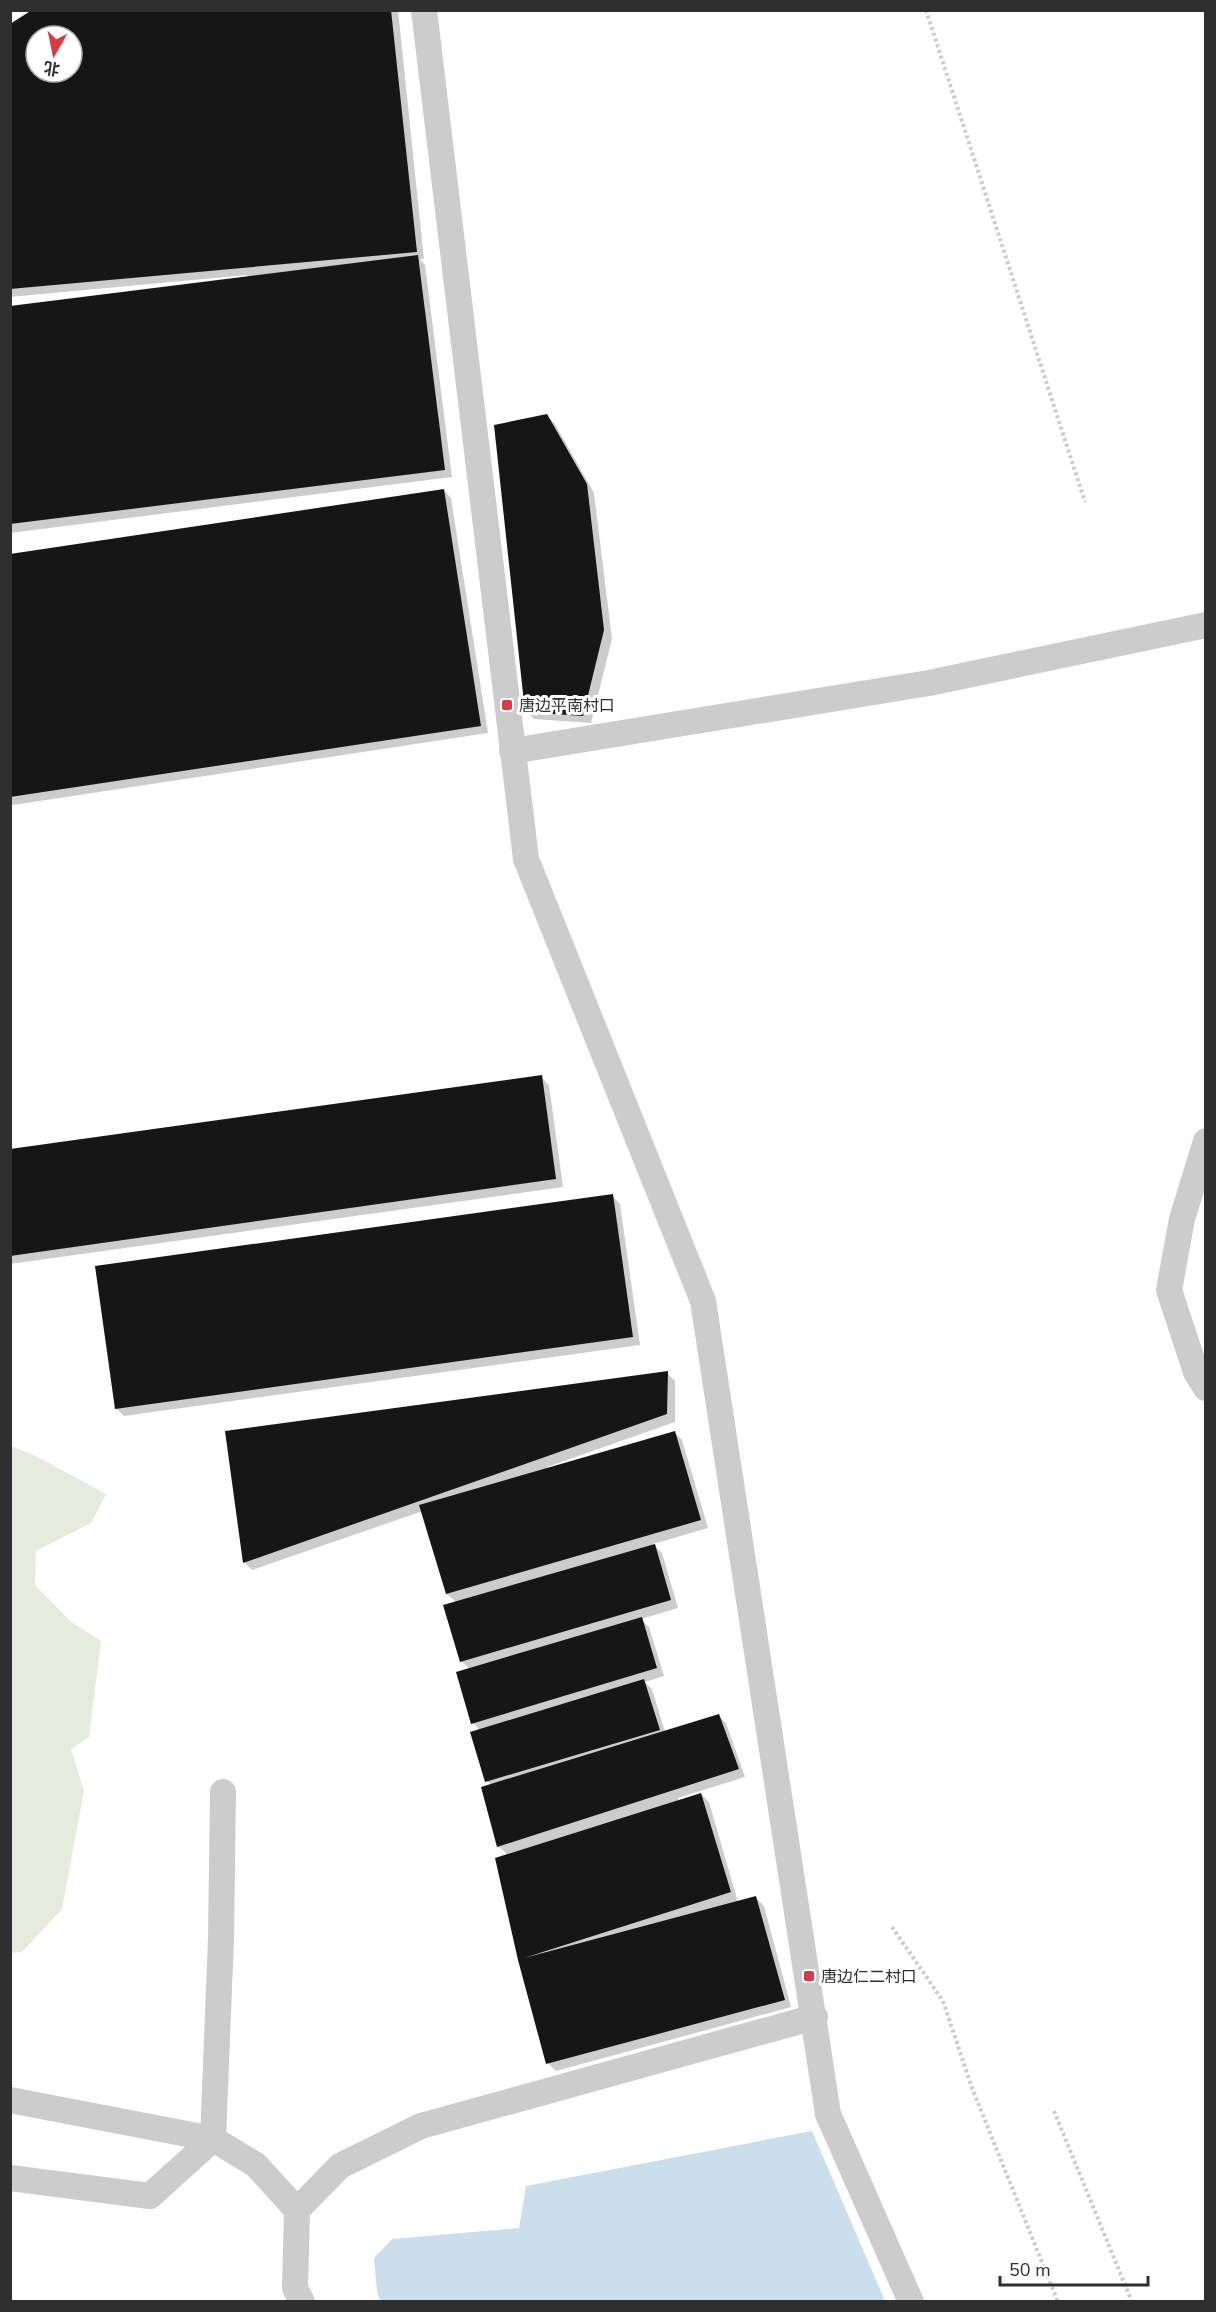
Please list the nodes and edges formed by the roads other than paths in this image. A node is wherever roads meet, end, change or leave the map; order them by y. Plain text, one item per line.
1 (424, 10) edge
2 (1206, 625) edge
3 (512, 751) junction
4 (1206, 1140) edge
5 (1206, 1388) edge
6 (223, 1792) dead end
7 (815, 2017) junction
8 (10, 2100) edge
9 (213, 2139) junction
10 (10, 2178) edge
11 (297, 2210) junction
12 (302, 2301) edge
13 (911, 2301) edge

1 - 3 street
2 - 3 street
3 - 7 street
4 - 5 street
6 - 9 street
7 - 11 street
7 - 13 street
8 - 9 street
9 - 10 street
9 - 11 street
11 - 12 street

